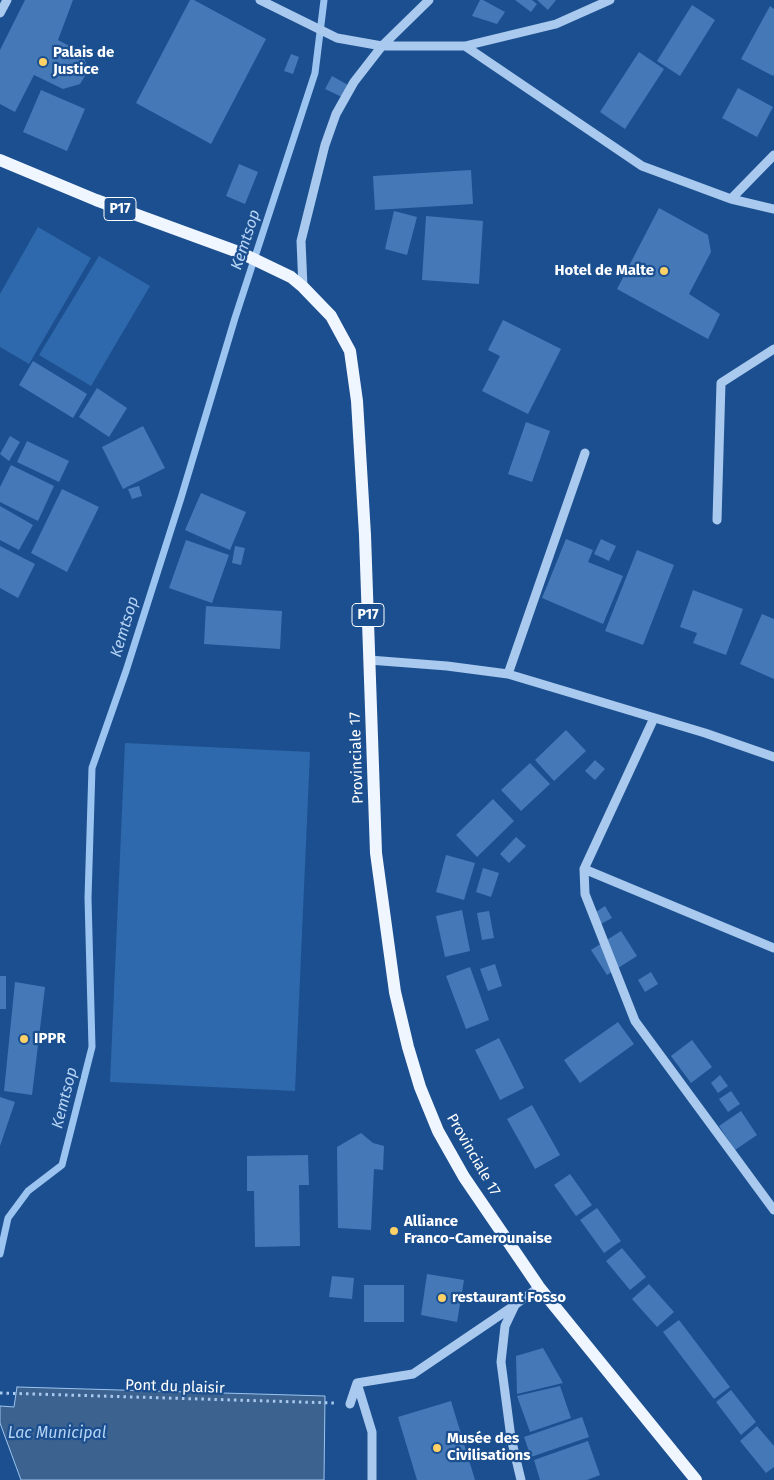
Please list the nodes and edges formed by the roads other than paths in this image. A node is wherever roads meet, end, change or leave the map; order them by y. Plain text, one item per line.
1 (7, 0) edge
2 (260, 0) edge
3 (429, 0) edge
4 (610, 0) edge
5 (0, 13) edge
6 (382, 46) junction
7 (465, 46) junction
8 (774, 155) edge
9 (0, 160) edge
10 (731, 199) junction
11 (774, 210) edge
12 (303, 287) junction
13 (774, 349) edge
14 (585, 453) dead end
15 (717, 520) dead end
16 (370, 660) junction
17 (508, 674) junction
18 (654, 718) junction
19 (774, 757) edge
20 (584, 869) junction
21 (774, 948) edge
22 (774, 1210) edge
23 (539, 1287) junction
24 (515, 1305) junction
25 (357, 1382) junction
26 (350, 1404) road end
27 (372, 1480) edge
28 (521, 1480) edge
29 (696, 1480) edge

1 - 5 street
2 - 6 street
3 - 6 street
4 - 7 street
6 - 7 street
6 - 12 street
7 - 10 street
8 - 10 street
9 - 12 main road, Provinciale 17 / P17
10 - 11 street
12 - 16 main road, Provinciale 17 / P17
13 - 15 street
14 - 17 street
16 - 17 street
16 - 23 main road, Provinciale 17 / P17
17 - 18 street
18 - 19 street
18 - 20 street
20 - 21 street
20 - 22 street
23 - 24 street
23 - 29 main road, Provinciale 17 / P17
24 - 25 street
24 - 28 street
25 - 26 street
25 - 27 street

